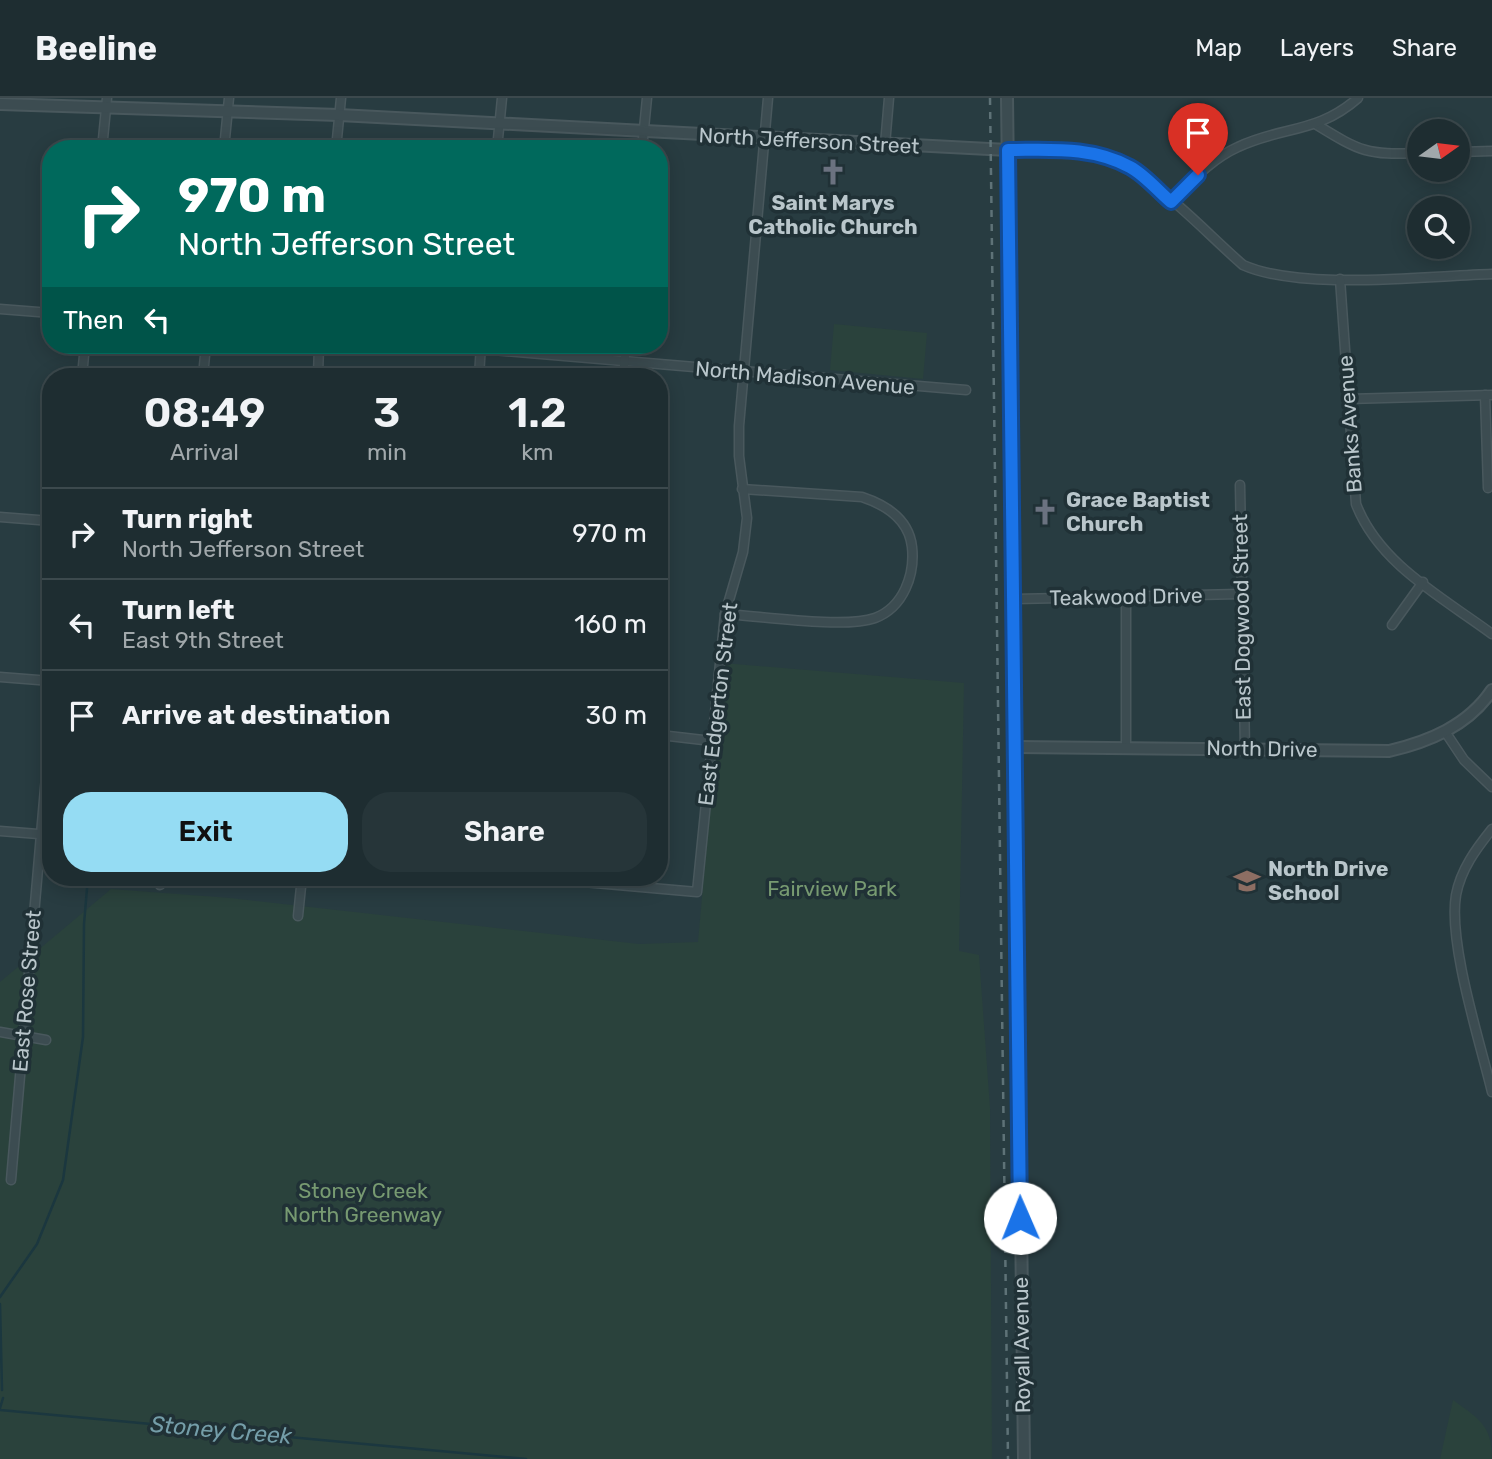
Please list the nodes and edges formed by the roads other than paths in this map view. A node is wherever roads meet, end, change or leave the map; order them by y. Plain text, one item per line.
1 (229, 98) edge
2 (341, 98) edge
3 (502, 98) edge
4 (647, 98) edge
5 (768, 98) edge
6 (889, 98) edge
7 (1007, 98) edge
8 (1358, 98) edge
9 (106, 102) edge
10 (0, 104) edge
11 (228, 112) junction
12 (339, 115) junction
13 (499, 125) junction
14 (1317, 125) junction
15 (643, 133) junction
16 (765, 139) junction
17 (103, 140) edge
18 (225, 140) edge
19 (337, 140) edge
20 (498, 140) edge
21 (643, 140) edge
22 (885, 145) junction
23 (1008, 150) junction
24 (1492, 151) edge
25 (1470, 152) edge
26 (1407, 153) edge
27 (1171, 202) junction
28 (1492, 274) edge
29 (1340, 279) junction
30 (0, 309) edge
31 (42, 312) edge
32 (552, 354) edge
33 (625, 354) edge
34 (624, 362) junction
35 (624, 368) edge
36 (744, 373) junction
37 (966, 390) dead end
38 (1489, 395) edge
39 (1348, 400) junction
40 (1240, 485) dead end
41 (1489, 488) dead end
42 (743, 489) junction
43 (0, 517) edge
44 (42, 520) edge
45 (1423, 582) junction
46 (1240, 594) junction
47 (1126, 598) junction
48 (1013, 599) junction
49 (725, 614) junction
50 (1392, 625) dead end
51 (1492, 634) edge
52 (0, 677) edge
53 (42, 680) edge
54 (1492, 690) edge
55 (1446, 733) junction
56 (668, 736) edge
57 (712, 741) junction
58 (1013, 747) junction
59 (1126, 748) junction
60 (1245, 749) junction
61 (1492, 786) edge
62 (42, 813) edge
63 (1492, 829) edge
64 (0, 831) edge
65 (40, 834) junction
66 (301, 886) edge
67 (642, 886) edge
68 (298, 916) dead end
69 (0, 1032) edge
70 (23, 1034) junction
71 (46, 1040) dead end
72 (1492, 1092) edge
73 (11, 1180) dead end
74 (1024, 1459) edge

1 - 11 street
2 - 12 street
3 - 13 street
4 - 15 street
5 - 16 street, East Edgerton Street
6 - 22 street
7 - 23 street, Royall Avenue
8 - 14 street
9 - 10 street, North Jefferson Street
9 - 11 street, North Jefferson Street
9 - 17 street
11 - 12 street, North Jefferson Street
11 - 18 street
12 - 13 street, North Jefferson Street
12 - 19 street
13 - 15 street, North Jefferson Street
13 - 20 street
14 - 26 street
14 - 27 street
15 - 16 street, North Jefferson Street
15 - 21 street
16 - 22 street, North Jefferson Street
16 - 36 street, East Edgerton Street
22 - 23 street, North Jefferson Street
23 - 27 street, North Jefferson Street
23 - 48 street, Royall Avenue
24 - 25 street
27 - 29 street, North Jefferson Street
28 - 29 street, North Jefferson Street
29 - 39 street, Banks Avenue
30 - 31 street
32 - 34 street, North Madison Avenue
33 - 34 street
34 - 35 street
34 - 36 street, North Madison Avenue
36 - 37 street, North Madison Avenue
36 - 42 street, East Edgerton Street
38 - 39 street
38 - 41 street
39 - 45 street, Banks Avenue
40 - 46 street, East Dogwood Street
42 - 49 street, East Edgerton Street
42 - 49 street
43 - 44 street
45 - 50 street
45 - 51 street, Banks Avenue
46 - 47 street, Teakwood Drive
46 - 60 street, East Dogwood Street
47 - 48 street, Teakwood Drive
47 - 59 street
48 - 58 street, Royall Avenue
49 - 57 street, East Edgerton Street
52 - 53 street
54 - 55 street, North Drive
55 - 60 street, North Drive
55 - 61 street
56 - 57 street
57 - 67 street, East Edgerton Street
58 - 59 street, North Drive
58 - 74 street, Royall Avenue
59 - 60 street, North Drive
62 - 65 street, East Rose Street
63 - 72 street
64 - 65 street
65 - 70 street, East Rose Street
66 - 68 street
69 - 70 street
70 - 71 street
70 - 73 street, East Rose Street

